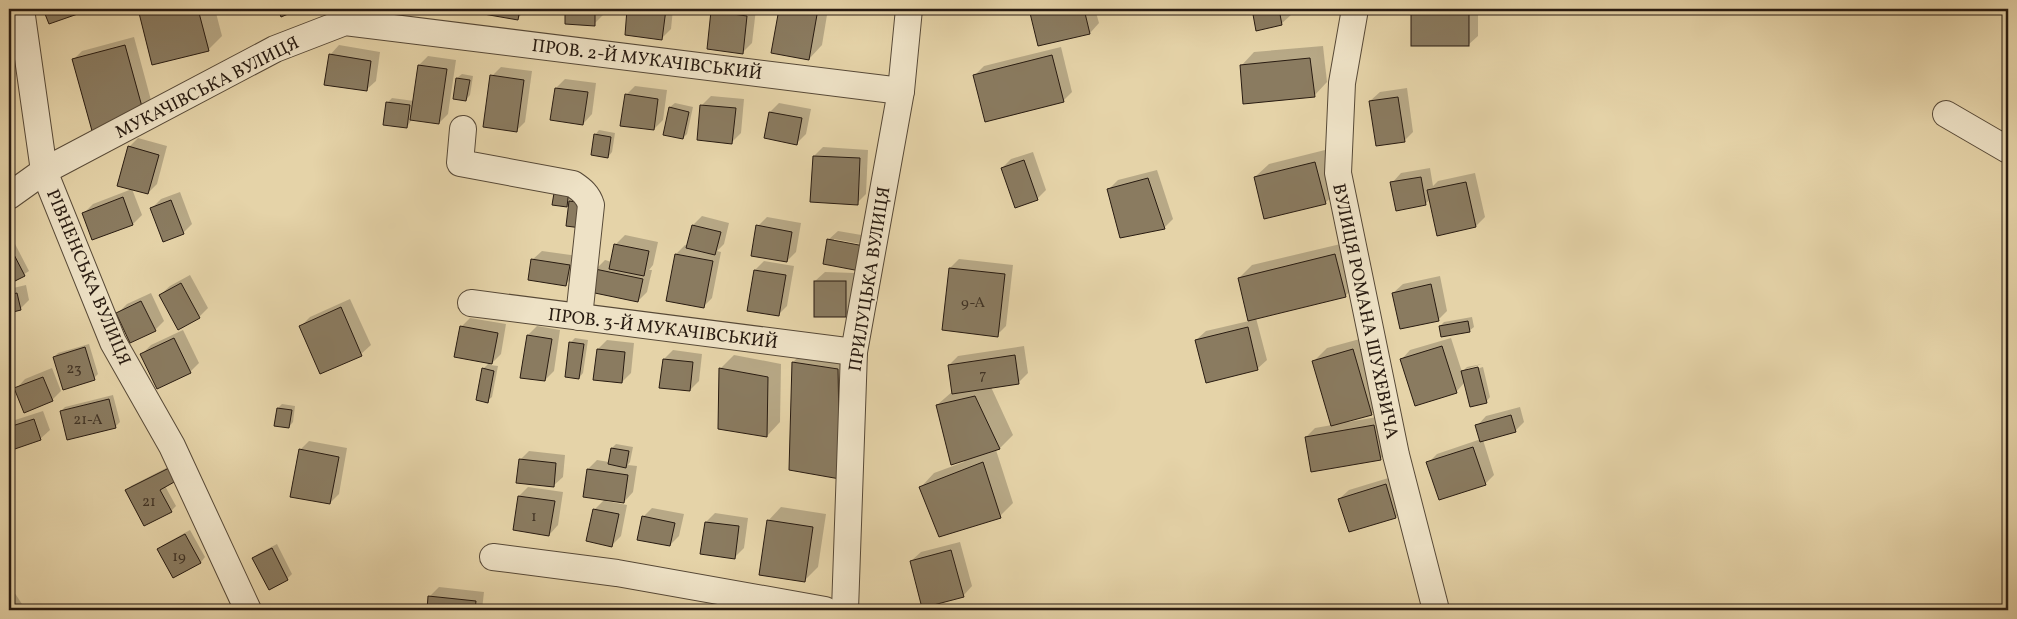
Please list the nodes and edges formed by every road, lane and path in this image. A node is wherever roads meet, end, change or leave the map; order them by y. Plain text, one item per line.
1 (21, 9) edge
2 (412, 9) edge
3 (909, 9) edge
4 (1356, 9) edge
5 (394, 28) junction
6 (901, 91) junction
7 (1946, 114) dead end
8 (463, 129) dead end
9 (2008, 150) edge
10 (44, 171) junction
11 (9, 196) edge
12 (471, 303) dead end
13 (579, 317) junction
14 (854, 352) junction
15 (493, 558) dead end
16 (248, 610) edge
17 (825, 610) edge
18 (845, 610) edge
19 (1436, 610) edge

1 - 10 street, РІВНЕНСЬКА ВУЛИЦЯ
2 - 5 street
3 - 6 street, ПРИЛУЦЬКА ВУЛИЦЯ
4 - 19 street, ВУЛИЦЯ РОМАНА ШУХЕВИЧА
5 - 6 street, ПРОВ. 2-Й МУКАЧІВСЬКИЙ
5 - 10 street, МУКАЧІВСЬКА ВУЛИЦЯ
6 - 14 street, ПРИЛУЦЬКА ВУЛИЦЯ
7 - 9 street
8 - 13 street
10 - 11 street, МУКАЧІВСЬКА ВУЛИЦЯ
10 - 16 street, РІВНЕНСЬКА ВУЛИЦЯ
12 - 13 street, ПРОВ. 3-Й МУКАЧІВСЬКИЙ
13 - 14 street, ПРОВ. 3-Й МУКАЧІВСЬКИЙ
14 - 18 street, ПРИЛУЦЬКА ВУЛИЦЯ
15 - 17 street

